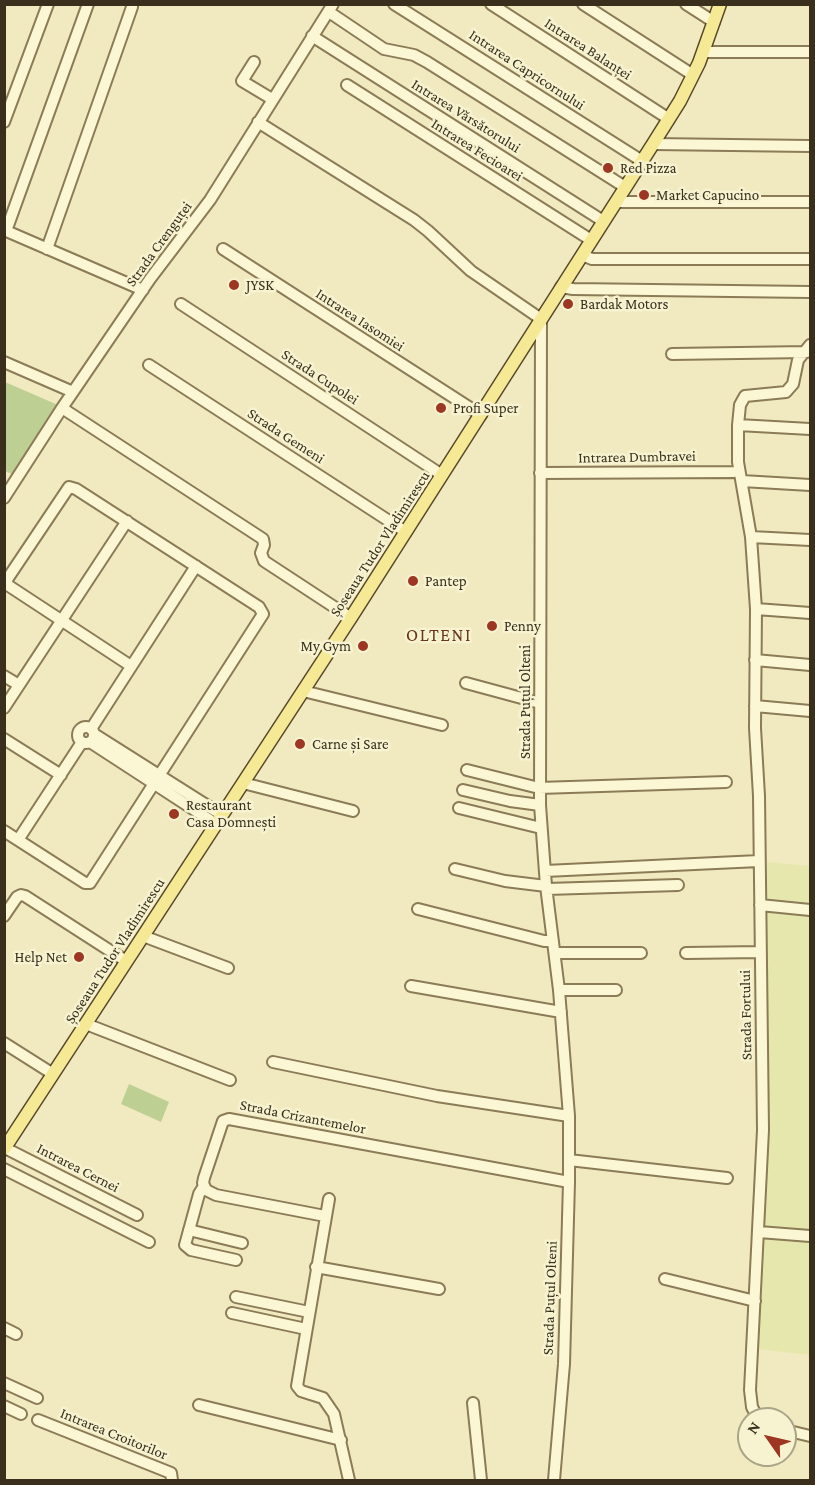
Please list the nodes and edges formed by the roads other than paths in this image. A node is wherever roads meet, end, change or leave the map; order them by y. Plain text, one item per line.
1 (48, 4) edge
2 (88, 4) edge
3 (394, 4) edge
4 (491, 4) edge
5 (583, 4) edge
6 (686, 4) edge
7 (720, 4) edge
8 (132, 7) dead end
9 (331, 8) edge
10 (714, 22) junction
11 (312, 36) junction
12 (703, 52) junction
13 (810, 52) edge
14 (254, 62) dead end
15 (693, 75) junction
16 (347, 85) dead end
17 (272, 99) junction
18 (669, 119) junction
19 (4, 122) edge
20 (258, 122) junction
21 (653, 144) junction
22 (810, 146) edge
23 (642, 161) junction
24 (625, 188) junction
25 (616, 202) junction
26 (810, 202) edge
27 (603, 221) junction
28 (5, 231) edge
29 (591, 240) junction
30 (46, 249) junction
31 (223, 249) dead end
32 (582, 255) junction
33 (810, 259) edge
34 (561, 287) junction
35 (143, 290) junction
36 (810, 292) edge
37 (181, 304) dead end
38 (541, 319) junction
39 (809, 350) edge
40 (672, 354) dead end
41 (4, 362) edge
42 (149, 365) dead end
43 (73, 392) junction
44 (62, 408) junction
45 (481, 415) junction
46 (738, 425) junction
47 (810, 429) edge
48 (734, 472) dead end
49 (540, 473) junction
50 (442, 475) junction
51 (741, 481) junction
52 (810, 485) edge
53 (4, 498) edge
54 (127, 521) junction
55 (406, 532) junction
56 (751, 537) junction
57 (810, 540) edge
58 (196, 566) junction
59 (756, 609) junction
60 (810, 613) edge
61 (351, 618) junction
62 (62, 620) junction
63 (755, 660) junction
64 (810, 665) edge
65 (130, 666) junction
66 (4, 676) edge
67 (466, 683) dead end
68 (13, 688) edge
69 (303, 691) junction
70 (540, 703) junction
71 (755, 706) junction
72 (4, 708) edge
73 (810, 711) edge
74 (442, 725) dead end
75 (89, 737) junction
76 (4, 739) edge
77 (467, 770) dead end
78 (61, 775) junction
79 (157, 780) junction
80 (726, 782) dead end
81 (243, 783) junction
82 (539, 788) junction
83 (463, 790) dead end
84 (540, 805) junction
85 (459, 808) dead end
86 (353, 811) dead end
87 (219, 819) junction
88 (541, 828) junction
89 (4, 831) edge
90 (18, 840) junction
91 (759, 861) junction
92 (455, 869) dead end
93 (545, 871) junction
94 (678, 885) dead end
95 (547, 888) junction
96 (760, 905) junction
97 (418, 909) dead end
98 (810, 910) edge
99 (4, 916) edge
100 (142, 936) junction
101 (554, 941) junction
102 (761, 952) junction
103 (555, 953) junction
104 (686, 953) dead end
105 (641, 954) dead end
106 (126, 961) junction
107 (228, 968) dead end
108 (411, 986) dead end
109 (559, 990) junction
110 (616, 990) dead end
111 (561, 1011) junction
112 (86, 1024) junction
113 (4, 1043) edge
114 (273, 1062) dead end
115 (53, 1074) junction
116 (230, 1080) dead end
117 (569, 1116) junction
118 (5, 1149) edge
119 (569, 1160) junction
120 (4, 1169) edge
121 (727, 1178) dead end
122 (569, 1182) junction
123 (204, 1186) junction
124 (328, 1199) dead end
125 (137, 1215) dead end
126 (325, 1216) junction
127 (189, 1230) junction
128 (759, 1232) junction
129 (810, 1236) edge
130 (149, 1242) dead end
131 (242, 1243) dead end
132 (236, 1260) dead end
133 (316, 1268) junction
134 (665, 1279) dead end
135 (439, 1289) dead end
136 (236, 1297) dead end
137 (755, 1301) junction
138 (309, 1312) junction
139 (232, 1313) dead end
140 (4, 1328) edge
141 (306, 1329) junction
142 (16, 1334) dead end
143 (4, 1383) edge
144 (37, 1398) dead end
145 (473, 1403) dead end
146 (199, 1405) dead end
147 (4, 1406) edge
148 (752, 1407) edge
149 (21, 1414) dead end
150 (38, 1420) dead end
151 (341, 1440) junction
152 (172, 1480) edge
153 (349, 1480) edge
154 (481, 1480) edge
155 (554, 1480) edge

1 - 19 street
2 - 28 street
3 - 23 street, Intrarea Capricornului
4 - 18 street, Intrarea Balanței
5 - 15 street
6 - 10 street
7 - 10 main road, Șoseaua Tudor Vladimirescu
8 - 30 street
9 - 11 street, Strada Crenguței
9 - 24 street
10 - 12 main road, Șoseaua Tudor Vladimirescu
11 - 17 street, Strada Crenguței
11 - 27 street, Intrarea Vărsătorului
12 - 13 street
12 - 15 main road, Șoseaua Tudor Vladimirescu
14 - 17 street
15 - 18 main road, Șoseaua Tudor Vladimirescu
16 - 29 street, Intrarea Fecioarei
17 - 20 street, Strada Crenguței
18 - 21 main road, Șoseaua Tudor Vladimirescu
20 - 35 street, Strada Crenguței
20 - 38 street
21 - 22 street
21 - 23 main road, Șoseaua Tudor Vladimirescu
23 - 24 main road, Șoseaua Tudor Vladimirescu
24 - 25 main road, Șoseaua Tudor Vladimirescu
25 - 26 street
25 - 27 main road, Șoseaua Tudor Vladimirescu
27 - 29 main road, Șoseaua Tudor Vladimirescu
28 - 30 street
29 - 32 main road, Șoseaua Tudor Vladimirescu
30 - 35 street
31 - 45 street, Intrarea Iasomiei
32 - 33 street
32 - 34 main road, Șoseaua Tudor Vladimirescu
34 - 36 street
34 - 38 main road, Șoseaua Tudor Vladimirescu
35 - 43 street, Strada Crenguței
37 - 50 street, Strada Cupolei
38 - 45 main road, Șoseaua Tudor Vladimirescu
38 - 49 street, Strada Puțul Olteni
39 - 40 street
39 - 46 street, Strada Fortului
41 - 43 street
42 - 55 street, Strada Gemeni
43 - 44 street, Strada Crenguței
44 - 53 street, Strada Crenguței
44 - 61 street
45 - 50 main road, Șoseaua Tudor Vladimirescu
46 - 47 street
46 - 51 street, Strada Fortului
48 - 49 street, Intrarea Dumbravei
49 - 70 street, Strada Puțul Olteni
50 - 55 main road, Șoseaua Tudor Vladimirescu
51 - 52 street
51 - 56 street, Strada Fortului
54 - 58 street
54 - 62 street
54 - 62 street
55 - 61 main road, Șoseaua Tudor Vladimirescu
56 - 57 street
56 - 59 street, Strada Fortului
58 - 65 street
58 - 79 street
59 - 60 street
59 - 63 street, Strada Fortului
61 - 69 main road, Șoseaua Tudor Vladimirescu
62 - 65 street
62 - 68 street
63 - 64 street
63 - 71 street, Strada Fortului
65 - 75 street
66 - 68 street
67 - 70 street
68 - 72 street
69 - 74 street
69 - 81 main road, Șoseaua Tudor Vladimirescu
70 - 82 street, Strada Puțul Olteni
71 - 73 street
71 - 91 street, Strada Fortului
75 - 78 street
75 - 79 street
76 - 78 street
77 - 82 street
78 - 90 street
79 - 87 street
79 - 90 street
80 - 82 street
81 - 86 street
81 - 87 main road, Șoseaua Tudor Vladimirescu
82 - 84 street, Strada Puțul Olteni
83 - 84 street
84 - 88 street, Strada Puțul Olteni
85 - 88 street
87 - 100 main road, Șoseaua Tudor Vladimirescu
88 - 93 street, Strada Puțul Olteni
89 - 90 street
91 - 93 street
91 - 96 street, Strada Fortului
92 - 95 street
93 - 95 street, Strada Puțul Olteni
94 - 95 street
95 - 101 street, Strada Puțul Olteni
96 - 98 street
96 - 102 street, Strada Fortului
97 - 101 street
99 - 106 street
100 - 106 main road, Șoseaua Tudor Vladimirescu
100 - 107 street
101 - 103 street, Strada Puțul Olteni
102 - 104 street
102 - 128 street, Strada Fortului
103 - 105 street
103 - 109 street, Strada Puțul Olteni
106 - 112 main road, Șoseaua Tudor Vladimirescu
108 - 111 street
109 - 110 street
109 - 111 street, Strada Puțul Olteni
111 - 117 street, Strada Puțul Olteni
112 - 115 main road, Șoseaua Tudor Vladimirescu
112 - 116 street
113 - 115 street
114 - 117 street
115 - 118 main road, Șoseaua Tudor Vladimirescu
117 - 119 street, Strada Puțul Olteni
118 - 125 street, Intrarea Cernei
119 - 121 street
119 - 122 street, Strada Puțul Olteni
120 - 130 street
122 - 123 street, Strada Crizantemelor
122 - 155 street, Strada Puțul Olteni
123 - 126 street
123 - 127 street, Strada Crizantemelor
124 - 126 street
126 - 133 street
127 - 131 street
127 - 132 street
128 - 129 street
128 - 137 street, Strada Fortului
133 - 135 street
133 - 138 street
134 - 137 street
136 - 138 street
137 - 148 street, Strada Fortului
138 - 141 street
139 - 141 street
140 - 142 street
141 - 151 street
143 - 144 street
145 - 154 street
146 - 151 street
147 - 149 street
150 - 152 street, Intrarea Croitorilor
151 - 153 street

